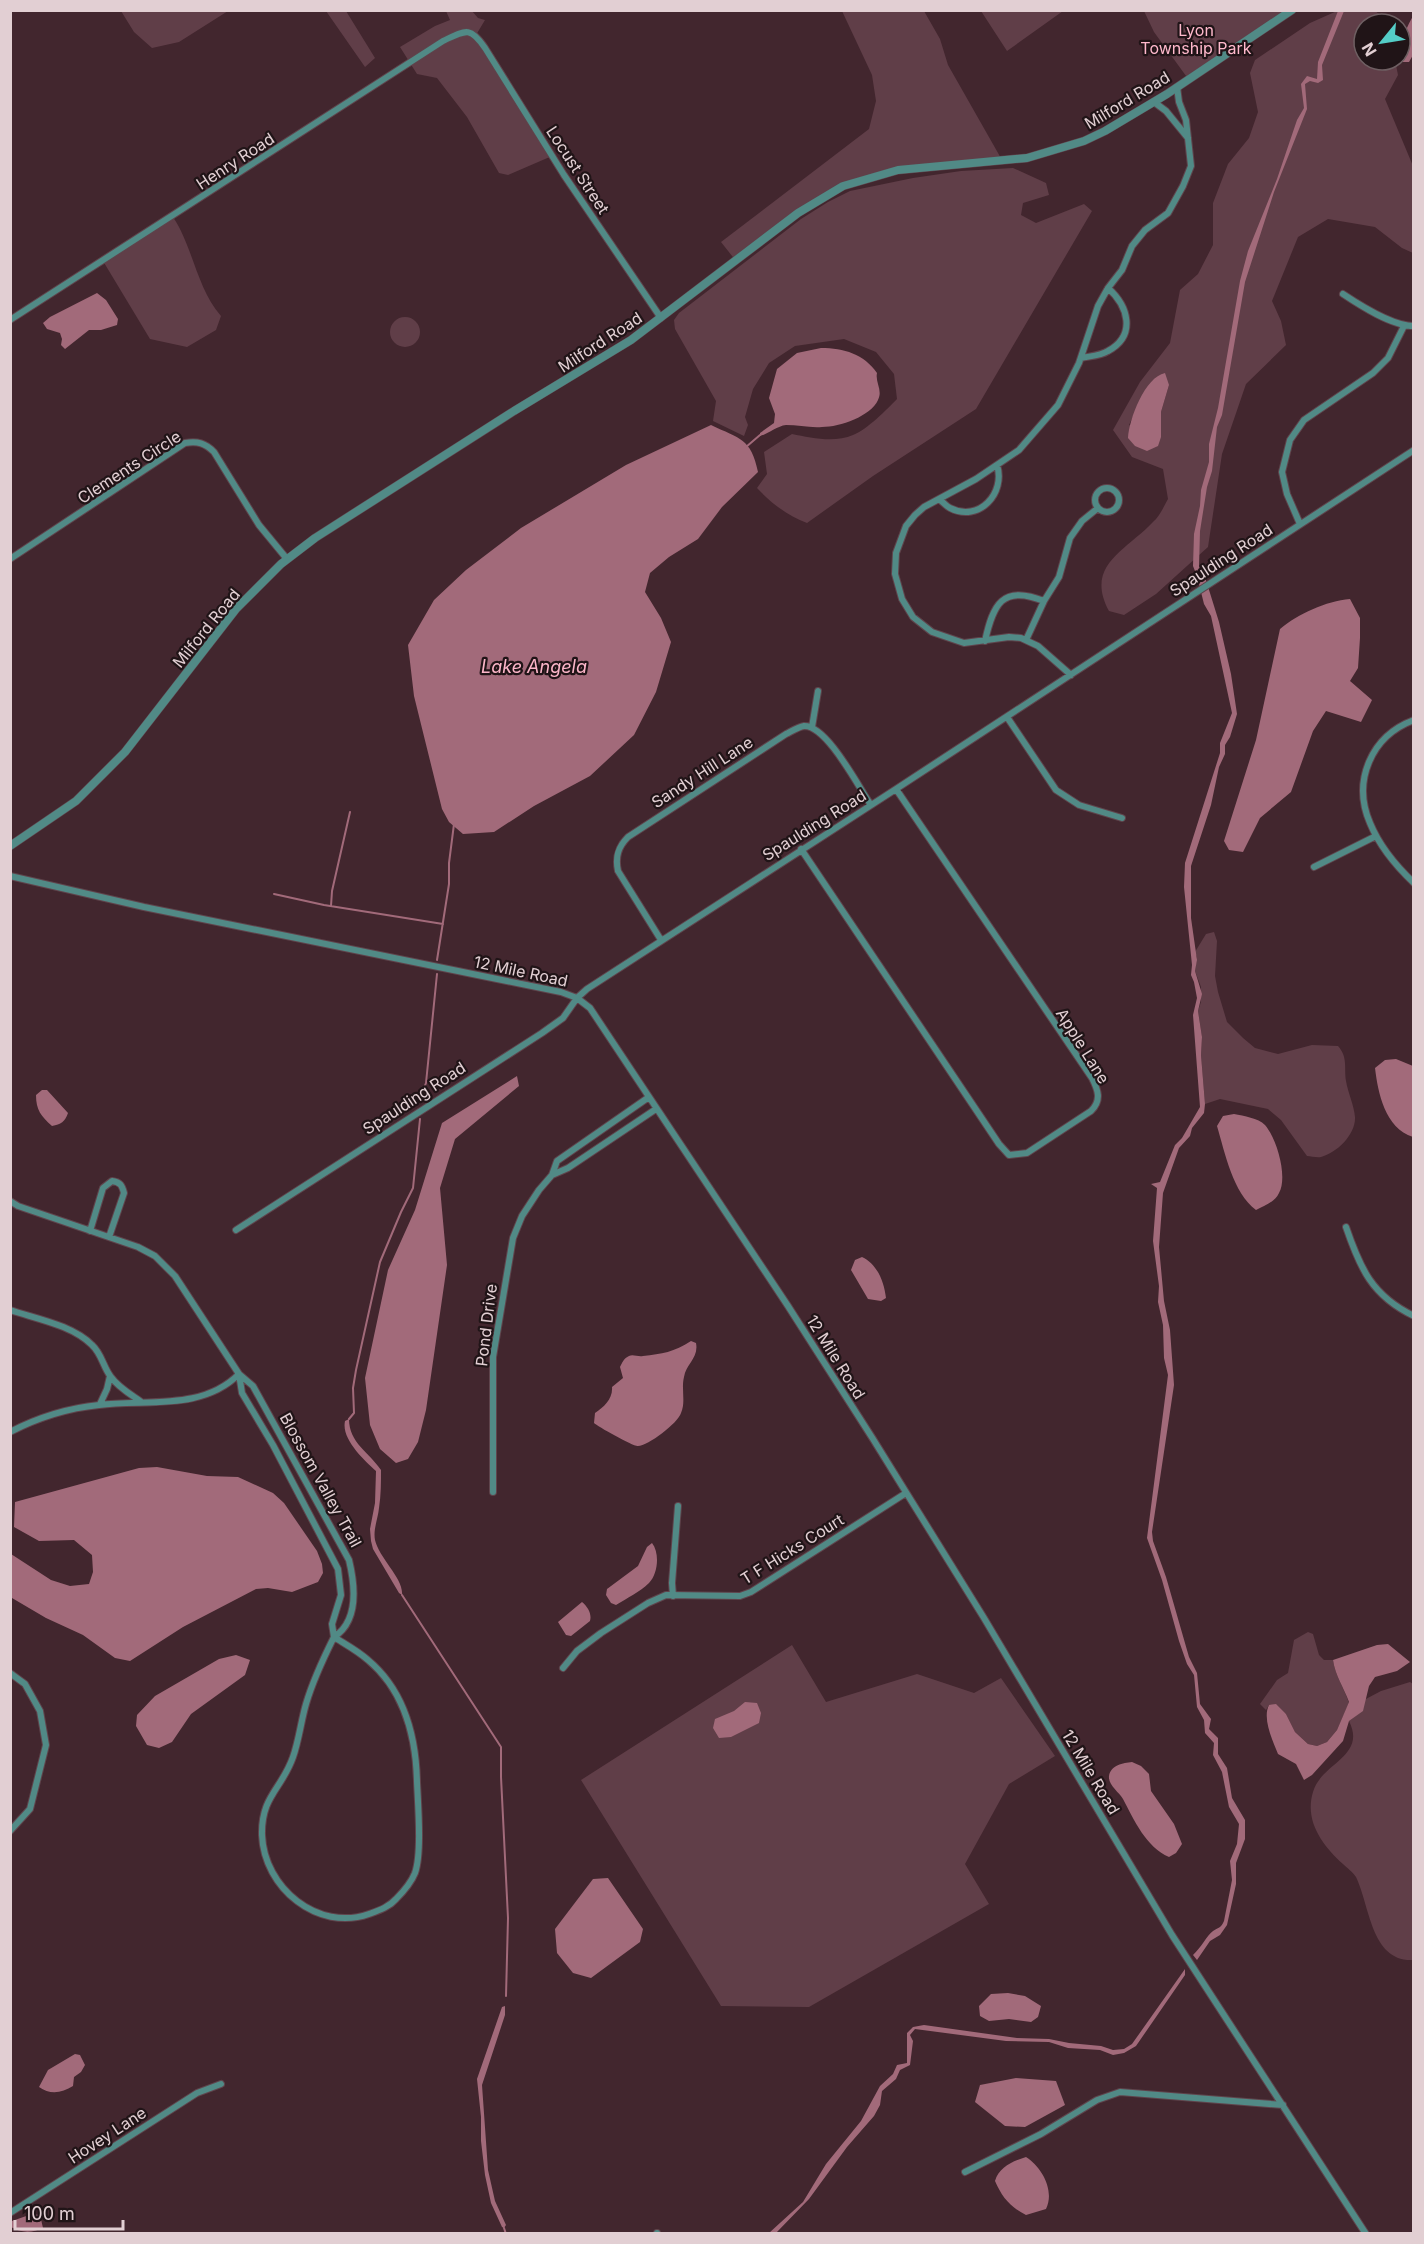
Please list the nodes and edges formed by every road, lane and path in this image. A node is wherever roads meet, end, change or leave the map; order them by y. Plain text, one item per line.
1 (1293, 10) edge
2 (476, 34) joint
3 (1177, 87) junction
4 (1154, 102) junction
5 (1188, 138) junction
6 (1108, 288) junction
7 (1343, 294) dead end
8 (661, 318) junction
9 (10, 320) edge
10 (1404, 326) junction
11 (1413, 326) edge
12 (1081, 358) junction
13 (1413, 450) edge
14 (997, 465) junction
15 (939, 499) junction
16 (1098, 507) junction
17 (1300, 524) junction
18 (287, 559) junction
19 (10, 560) edge
20 (1044, 601) junction
21 (1026, 640) junction
22 (986, 641) junction
23 (1071, 675) junction
24 (818, 692) dead end
25 (1007, 717) junction
26 (1413, 720) edge
27 (812, 727) junction
28 (896, 789) junction
29 (870, 805) junction
30 (1122, 818) dead end
31 (1376, 836) junction
32 (10, 846) edge
33 (801, 849) junction
34 (1314, 867) dead end
35 (10, 876) edge
36 (1413, 883) edge
37 (661, 940) junction
38 (577, 998) junction
39 (648, 1097) junction
40 (656, 1109) junction
41 (603, 1127) junction
42 (611, 1137) junction
43 (552, 1174) junction
44 (10, 1201) edge
45 (1346, 1227) dead end
46 (236, 1230) dead end
47 (90, 1231) junction
48 (109, 1237) junction
49 (10, 1310) edge
50 (1413, 1316) edge
51 (239, 1374) junction
52 (110, 1376) junction
53 (141, 1401) junction
54 (100, 1404) junction
55 (10, 1432) edge
56 (493, 1492) dead end
57 (906, 1493) junction
58 (678, 1506) dead end
59 (673, 1596) junction
60 (334, 1637) junction
61 (563, 1668) dead end
62 (10, 1673) edge
63 (10, 1831) edge
64 (221, 2084) dead end
65 (1283, 2105) junction
66 (965, 2172) dead end
67 (10, 2213) edge
68 (1366, 2234) edge

1 - 3 street, Milford Road
2 - 8 street, Locust Street
2 - 9 street, Henry Road
3 - 4 street, Milford Road
3 - 5 street
4 - 5 street
4 - 8 street, Milford Road
5 - 6 street
6 - 12 street
6 - 12 street
7 - 10 street
8 - 18 street, Milford Road
10 - 11 street
10 - 17 street
12 - 14 street
13 - 17 street, Spaulding Road
14 - 15 street
14 - 15 street
15 - 22 street
16 - 16 street
16 - 20 street
17 - 23 street, Spaulding Road
18 - 19 street, Clements Circle
18 - 32 street, Milford Road
20 - 21 street
20 - 22 street
21 - 22 street
21 - 23 street
23 - 25 street, Spaulding Road
24 - 27 street
25 - 28 street, Spaulding Road
25 - 30 street
26 - 31 street
27 - 29 street
27 - 37 street, Sandy Hill Lane
28 - 29 street, Spaulding Road
28 - 33 street, Apple Lane
29 - 33 street, Spaulding Road
31 - 34 street
31 - 36 street
33 - 37 street, Spaulding Road
35 - 38 street, 12 Mile Road
37 - 38 street, Spaulding Road
38 - 39 street, 12 Mile Road
38 - 46 street, Spaulding Road
39 - 40 street, 12 Mile Road
39 - 41 street, Pond Drive
40 - 42 street, Pond Drive
40 - 57 street, 12 Mile Road
41 - 42 street
41 - 43 street, Pond Drive
42 - 43 street, Pond Drive
43 - 56 street, Pond Drive
44 - 47 street, Blossom Valley Trail
45 - 50 street
47 - 48 street, Blossom Valley Trail
47 - 48 street
48 - 51 street, Blossom Valley Trail
49 - 52 street
51 - 53 street
51 - 60 street, Blossom Valley Trail
51 - 60 street, Blossom Valley Trail
52 - 53 street
52 - 54 street
53 - 54 street
54 - 55 street
57 - 59 street, T F Hicks Court
57 - 65 street, 12 Mile Road
58 - 59 street
59 - 61 street, T F Hicks Court
60 - 60 street
62 - 63 street
64 - 67 street, Hovey Lane
65 - 66 street
65 - 68 street, 12 Mile Road

